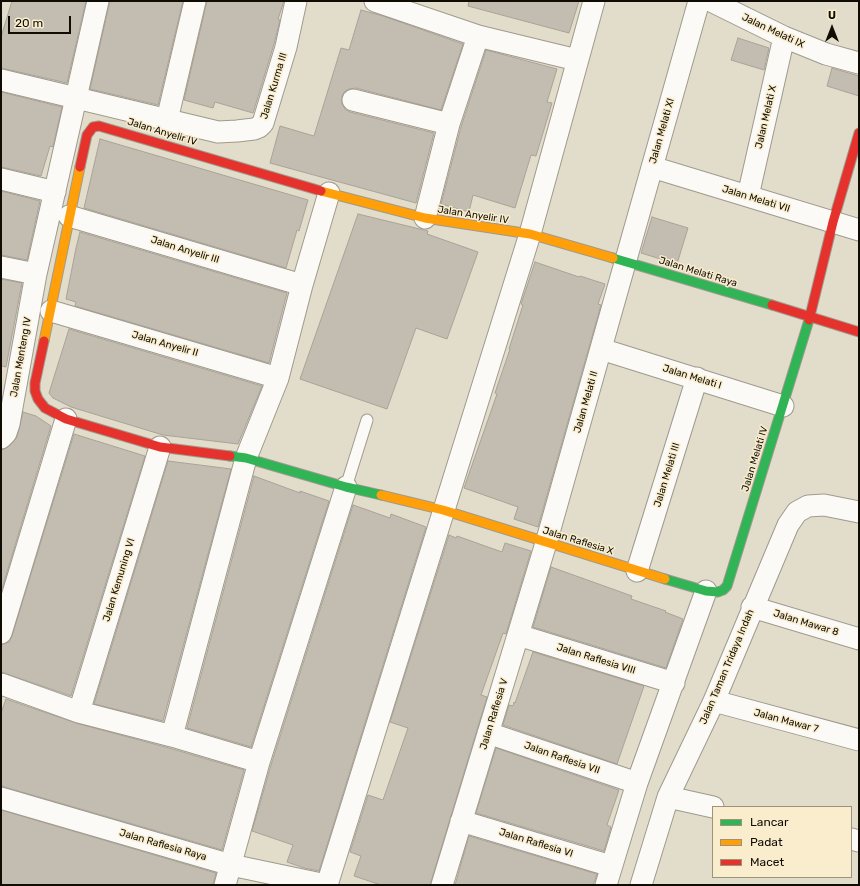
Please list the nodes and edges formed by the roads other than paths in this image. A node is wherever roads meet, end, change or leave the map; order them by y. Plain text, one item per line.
1 (98, 1) edge
2 (195, 1) edge
3 (296, 1) edge
4 (375, 1) edge
5 (594, 1) edge
6 (699, 1) edge
7 (711, 1) edge
8 (478, 36) junction
9 (784, 37) junction
10 (577, 60) junction
11 (859, 64) edge
12 (1, 80) edge
13 (75, 97) junction
14 (353, 100) dead end
15 (167, 120) junction
16 (449, 124) junction
17 (859, 133) edge
18 (652, 167) junction
19 (1, 179) edge
20 (55, 192) junction
21 (329, 193) junction
22 (748, 196) junction
23 (69, 216) junction
24 (425, 218) junction
25 (833, 222) junction
26 (859, 230) edge
27 (530, 234) junction
28 (626, 262) junction
29 (1, 267) edge
30 (36, 274) junction
31 (302, 285) junction
32 (51, 311) junction
33 (810, 316) junction
34 (859, 332) edge
35 (601, 349) junction
36 (278, 378) junction
37 (697, 378) junction
38 (783, 406) junction
39 (66, 419) junction
40 (367, 420) dead end
41 (1, 438) edge
42 (160, 447) junction
43 (246, 458) junction
44 (346, 488) junction
45 (442, 510) junction
46 (859, 512) edge
47 (546, 542) junction
48 (637, 571) junction
49 (706, 591) junction
50 (752, 607) junction
51 (1, 634) edge
52 (518, 636) junction
53 (859, 639) edge
54 (674, 683) junction
55 (1, 684) edge
56 (714, 701) junction
57 (79, 712) junction
58 (488, 733) junction
59 (172, 736) junction
60 (859, 740) edge
61 (259, 762) junction
62 (637, 784) junction
63 (668, 797) junction
64 (1, 798) edge
65 (712, 808) edge
66 (461, 821) junction
67 (231, 865) junction
68 (609, 876) edge
69 (225, 885) edge
70 (326, 885) edge
71 (442, 885) edge
72 (641, 885) edge

1 - 13 street, Jalan Menteng IV
2 - 15 street
3 - 15 street, Jalan Kurma III
4 - 8 street
5 - 10 street
6 - 18 street, Jalan Melati XI
7 - 9 street, Jalan Melati IX
8 - 10 street
8 - 16 street
9 - 11 street, Jalan Melati IX
9 - 22 street, Jalan Melati X
10 - 27 street
12 - 13 street, Jalan Kurma III
13 - 15 street, Jalan Kurma III
13 - 20 street, Jalan Menteng IV
14 - 16 street
16 - 24 street
17 - 25 street
18 - 22 street, Jalan Melati VII
18 - 28 street, Jalan Melati XI
19 - 20 street
20 - 30 street, Jalan Menteng IV
21 - 23 street, Jalan Anyelir IV
21 - 24 street, Jalan Anyelir IV
21 - 31 street
22 - 25 street, Jalan Melati VII
23 - 31 street, Jalan Anyelir III
23 - 32 street, Jalan Anyelir IV
24 - 27 street, Jalan Anyelir IV
25 - 26 street, Jalan Melati VII
25 - 33 street, Jalan Melati IV
27 - 28 street, Jalan Melati Raya
27 - 45 street
28 - 33 street, Jalan Melati Raya
28 - 35 street, Jalan Melati II
29 - 30 street
30 - 41 street, Jalan Menteng IV
31 - 36 street
32 - 36 street, Jalan Anyelir II
32 - 39 street, Jalan Anyelir IV
33 - 34 street, Jalan Melati Raya
33 - 38 street, Jalan Melati IV
35 - 37 street, Jalan Melati I
35 - 47 street, Jalan Melati II
36 - 43 street
37 - 38 street, Jalan Melati I
37 - 48 street, Jalan Melati III
38 - 49 street, Jalan Melati IV
39 - 42 street, Jalan Anyelir IV
39 - 51 street
40 - 44 lane
42 - 43 street, Jalan Anyelir IV
42 - 57 street, Jalan Kemuning VI
43 - 44 street, Jalan Raflesia X
43 - 59 street
44 - 45 street, Jalan Raflesia X
44 - 61 street
45 - 47 street, Jalan Raflesia X
45 - 70 street
46 - 50 street, Jalan Taman Tridaya Indah
47 - 48 street, Jalan Raflesia X
47 - 52 street, Jalan Raflesia V
48 - 49 street, Jalan Raflesia X
49 - 54 street
50 - 53 street, Jalan Mawar 8
50 - 56 street, Jalan Taman Tridaya Indah
52 - 54 street, Jalan Raflesia VIII
52 - 58 street, Jalan Raflesia V
54 - 62 street
55 - 57 street
56 - 60 street, Jalan Mawar 7
56 - 63 street, Jalan Taman Tridaya Indah
57 - 59 street
58 - 62 street, Jalan Raflesia VII
58 - 66 street, Jalan Raflesia V
59 - 61 street
61 - 67 street
62 - 68 street
63 - 65 street
63 - 72 street, Jalan Taman Tridaya Indah
64 - 67 street, Jalan Raflesia Raya
66 - 68 street, Jalan Raflesia VI
66 - 71 street, Jalan Raflesia V
67 - 69 street
67 - 70 street, Jalan Raflesia Raya

